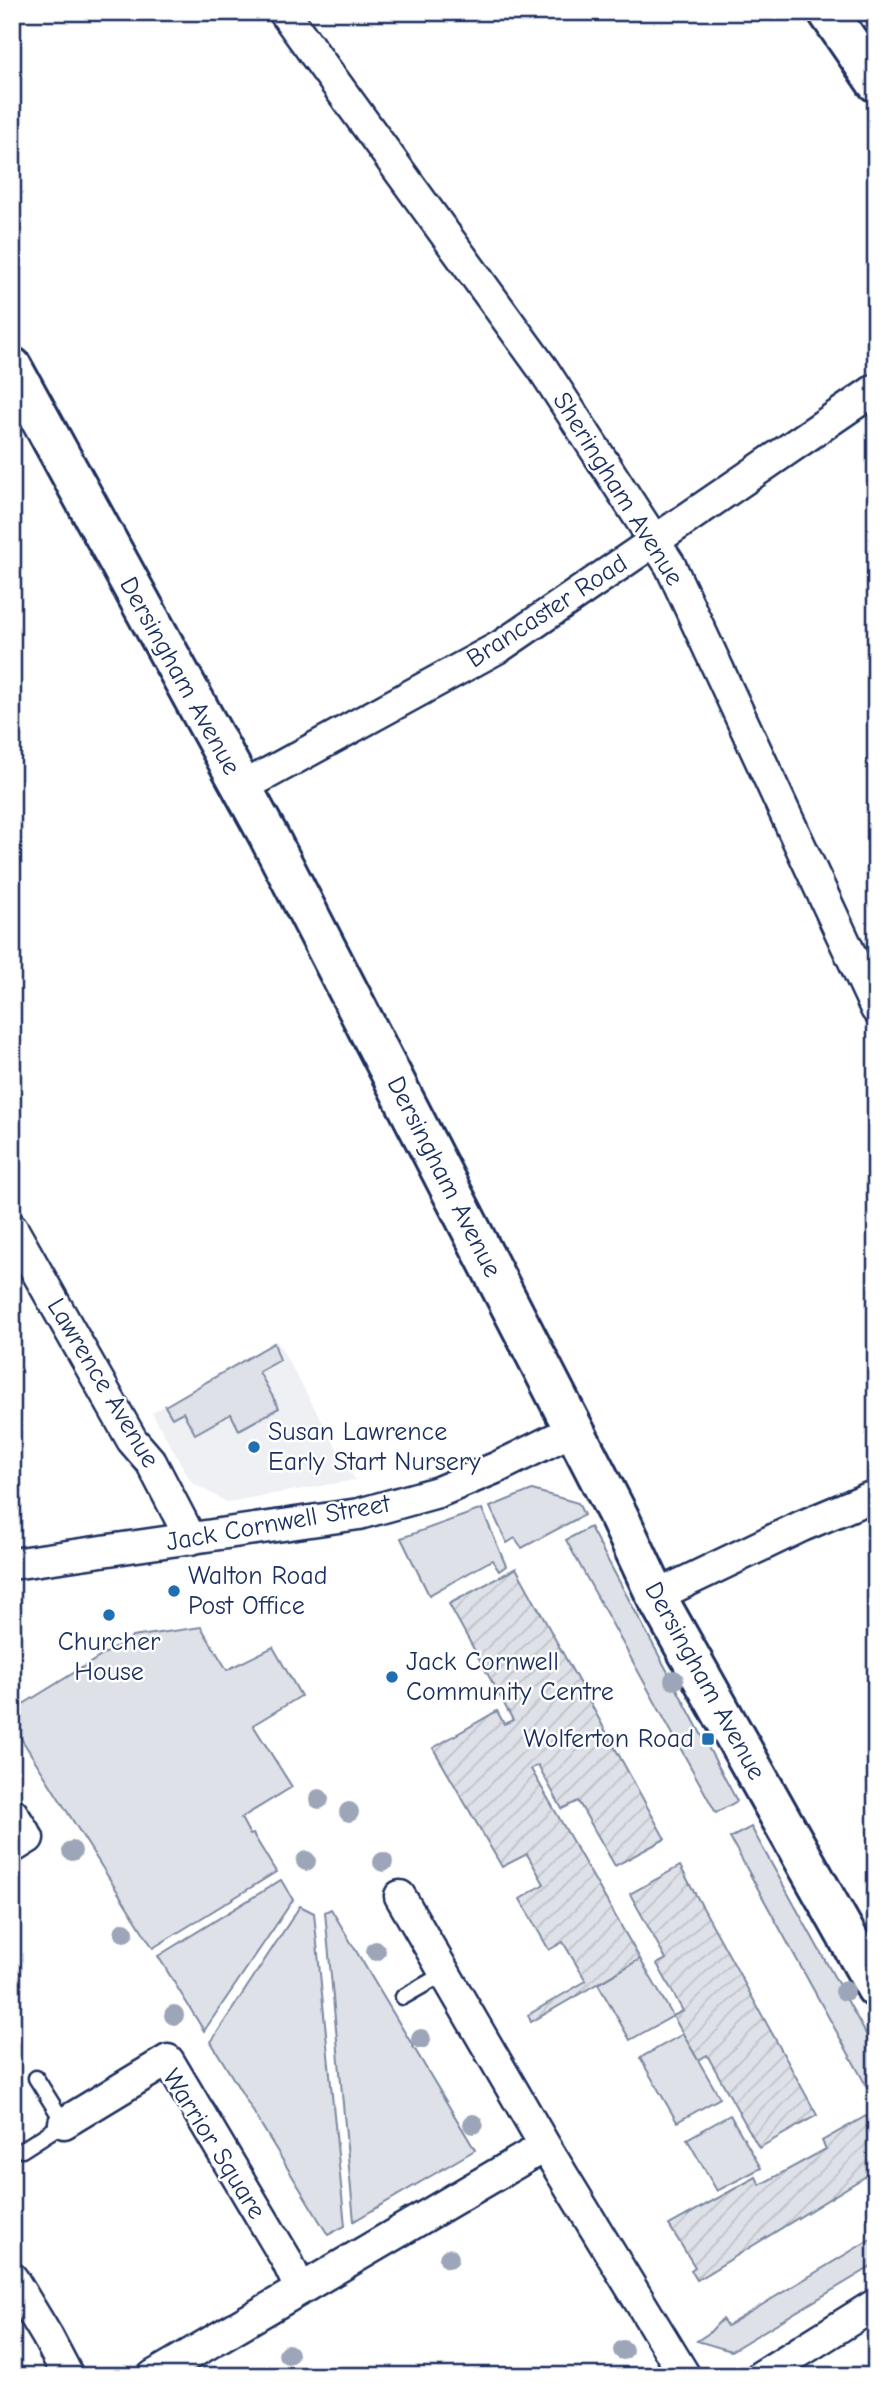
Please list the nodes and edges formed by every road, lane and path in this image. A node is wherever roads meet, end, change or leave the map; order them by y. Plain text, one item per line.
1 (284, 12) edge
2 (828, 12) edge
3 (876, 82) edge
4 (12, 367) edge
5 (876, 389) edge
6 (654, 541) junction
7 (241, 788) junction
8 (876, 1009) edge
9 (12, 1228) edge
10 (573, 1430) junction
11 (876, 1495) edge
12 (191, 1539) junction
13 (12, 1564) edge
14 (656, 1597) junction
15 (12, 1813) edge
16 (12, 1848) edge
17 (400, 1896) dead end
18 (445, 1973) junction
19 (876, 1988) edge
20 (403, 1997) dead end
21 (36, 2078) dead end
22 (65, 2123) junction
23 (545, 2146) junction
24 (22, 2150) dead end
25 (12, 2278) edge
26 (300, 2289) junction
27 (876, 2304) edge
28 (68, 2376) edge
29 (153, 2376) edge
30 (685, 2376) edge
31 (761, 2376) edge

1 - 6 street, Sheringham Avenue
2 - 3 main road
4 - 7 main road, Dersingham Avenue
5 - 6 street, Brancaster Road
6 - 7 street, Brancaster Road
6 - 8 street, Sheringham Avenue
7 - 10 main road, Dersingham Avenue
9 - 12 street, Lawrence Avenue
10 - 12 street, Jack Cornwell Street
10 - 14 main road, Dersingham Avenue
11 - 14 street
12 - 13 street, Jack Cornwell Street
14 - 19 main road, Dersingham Avenue
15 - 16 street
17 - 18 street
18 - 20 lane
18 - 23 street
21 - 22 lane
22 - 24 lane
22 - 26 street, Warrior Square
23 - 26 street
23 - 30 street
25 - 28 street
26 - 29 street
27 - 31 street

